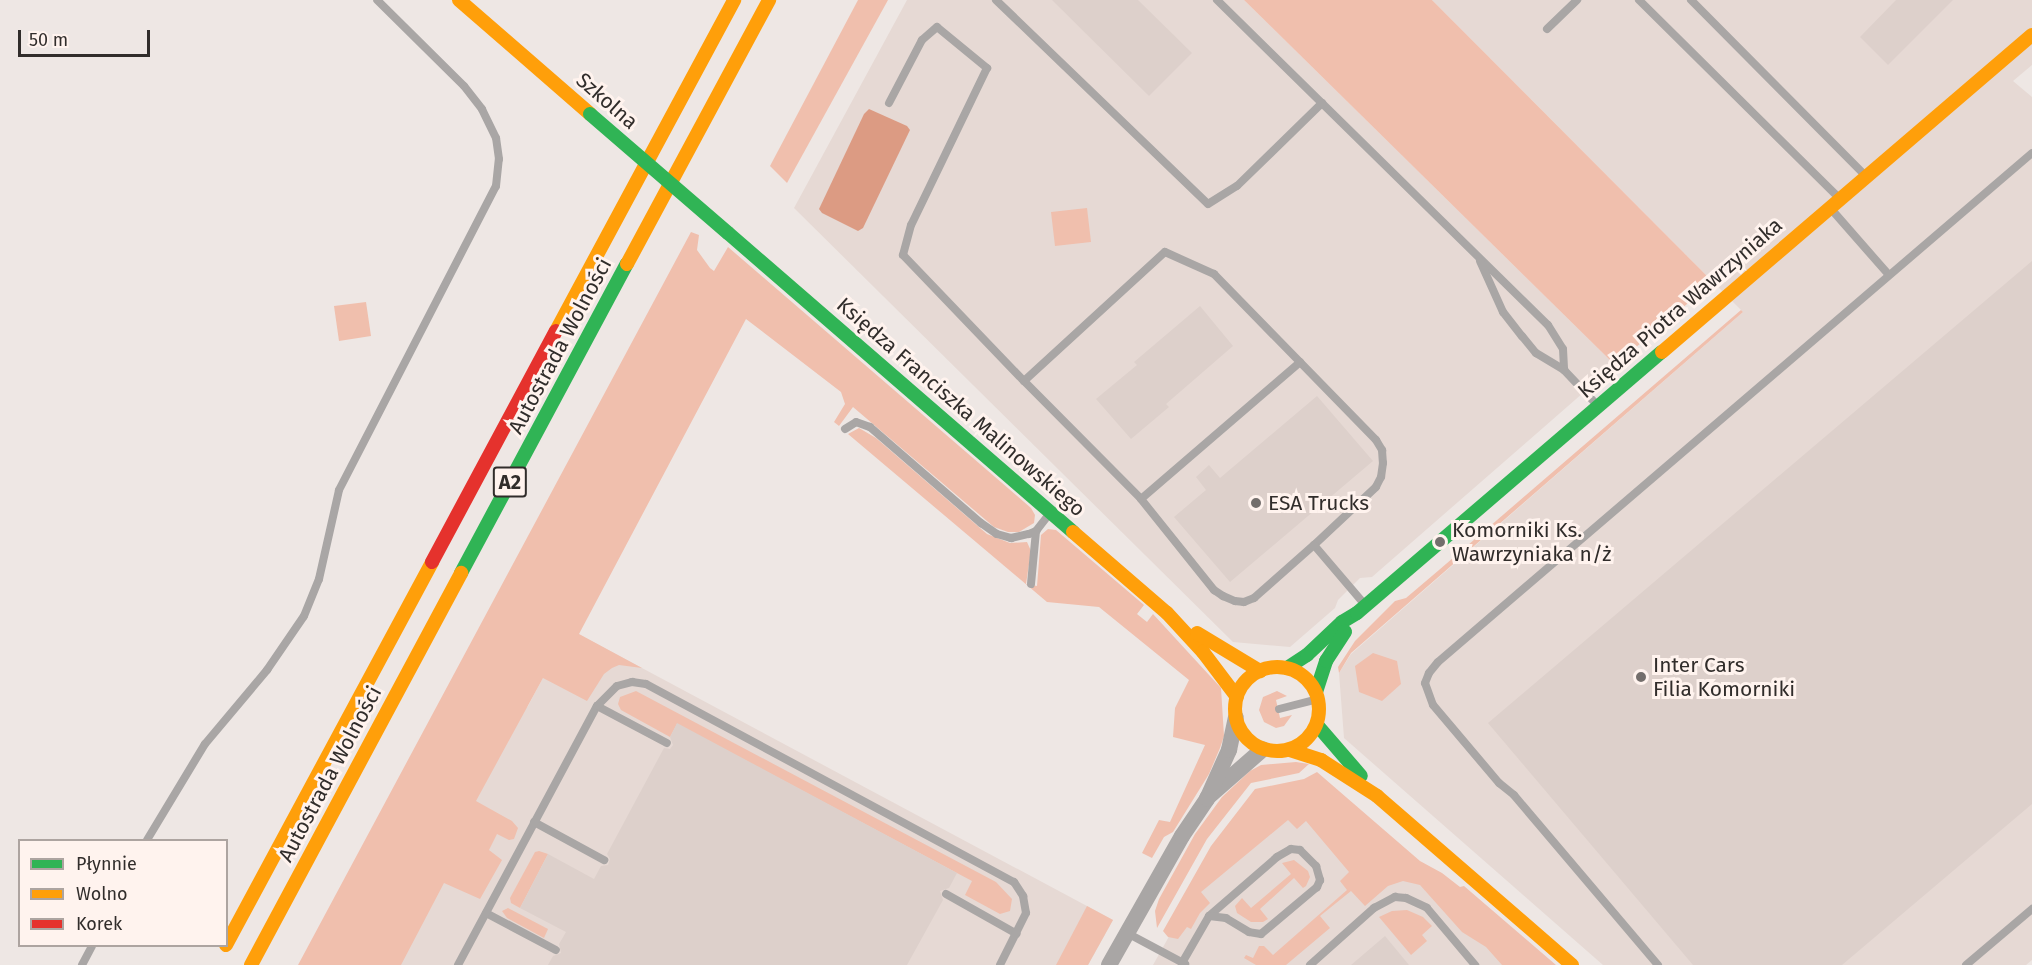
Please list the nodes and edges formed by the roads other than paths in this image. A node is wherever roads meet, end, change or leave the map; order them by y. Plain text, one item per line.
1 (377, 0) edge
2 (459, 0) edge
3 (734, 0) edge
4 (769, 0) edge
5 (996, 0) edge
6 (1217, 0) edge
7 (1577, 0) edge
8 (1639, 0) edge
9 (1691, 0) edge
10 (1547, 29) dead end
11 (2032, 35) edge
12 (889, 103) dead end
13 (1322, 103) junction
14 (2032, 153) edge
15 (1866, 176) junction
16 (1835, 203) junction
17 (728, 233) joint
18 (1479, 258) junction
19 (1888, 275) junction
20 (1300, 362) junction
21 (1564, 370) junction
22 (1024, 381) junction
23 (1598, 406) junction
24 (845, 429) dead end
25 (1142, 499) junction
26 (1051, 513) junction
27 (1036, 531) junction
28 (1314, 545) junction
29 (1031, 584) dead end
30 (1362, 610) junction
31 (1167, 613) junction
32 (1287, 668) junction
33 (1260, 671) junction
34 (1317, 696) junction
35 (1237, 697) junction
36 (597, 706) junction
37 (1279, 709) dead end
38 (1236, 718) junction
39 (1317, 725) junction
40 (667, 743) dead end
41 (1263, 749) junction
42 (1290, 750) junction
43 (1377, 796) junction
44 (1207, 798) junction
45 (534, 822) junction
46 (148, 839) edge
47 (604, 860) dead end
48 (946, 894) dead end
49 (2032, 909) edge
50 (486, 913) junction
51 (1209, 916) junction
52 (1127, 933) junction
53 (1017, 934) junction
54 (228, 943) edge
55 (91, 947) edge
56 (556, 950) dead end
57 (1184, 964) edge
58 (82, 965) edge
59 (251, 965) edge
60 (458, 965) edge
61 (1000, 965) edge
62 (1109, 965) edge
63 (1310, 965) edge
64 (1476, 965) edge
65 (1572, 965) edge
66 (1658, 965) edge
67 (1966, 965) edge

1 - 46 lane
2 - 17 main road, Szkolna, bridge
3 - 54 main road, Autostrada Wolności / A2
4 - 59 main road, Autostrada Wolności / A2
5 - 13 lane
6 - 13 lane
7 - 10 lane
8 - 16 lane
9 - 15 lane
11 - 15 main road, Księdza Piotra Wawrzyniaka
12 - 22 lane
13 - 18 lane
14 - 19 lane
15 - 16 main road, Księdza Piotra Wawrzyniaka
16 - 19 lane
16 - 23 main road, Księdza Piotra Wawrzyniaka
17 - 26 main road, Księdza Franciszka Malinowskiego
18 - 21 lane
18 - 21 lane
19 - 66 lane
20 - 22 lane
20 - 25 lane
20 - 28 lane
21 - 23 lane
22 - 25 lane
23 - 30 main road, Księdza Piotra Wawrzyniaka
24 - 27 lane
25 - 28 lane
26 - 27 lane
26 - 31 main road, Księdza Franciszka Malinowskiego
27 - 29 lane
28 - 30 lane
30 - 32 main road, Księdza Piotra Wawrzyniaka
30 - 34 main road, Księdza Piotra Wawrzyniaka
31 - 33 main road, Księdza Franciszka Malinowskiego
31 - 35 main road, Księdza Franciszka Malinowskiego
32 - 33 main road
32 - 34 main road
33 - 35 main road
34 - 37 lane
34 - 39 main road
35 - 38 main road
36 - 40 lane
36 - 45 lane
36 - 53 lane
38 - 41 main road
38 - 44 street
39 - 42 main road
39 - 43 main road
41 - 42 main road
41 - 44 street
42 - 43 main road
43 - 65 main road
44 - 52 street
45 - 47 lane
45 - 50 lane
48 - 53 lane
49 - 67 lane
50 - 56 lane
50 - 60 lane
51 - 51 lane
51 - 57 lane
52 - 57 lane
52 - 62 street
53 - 61 lane
55 - 58 lane
63 - 64 lane

